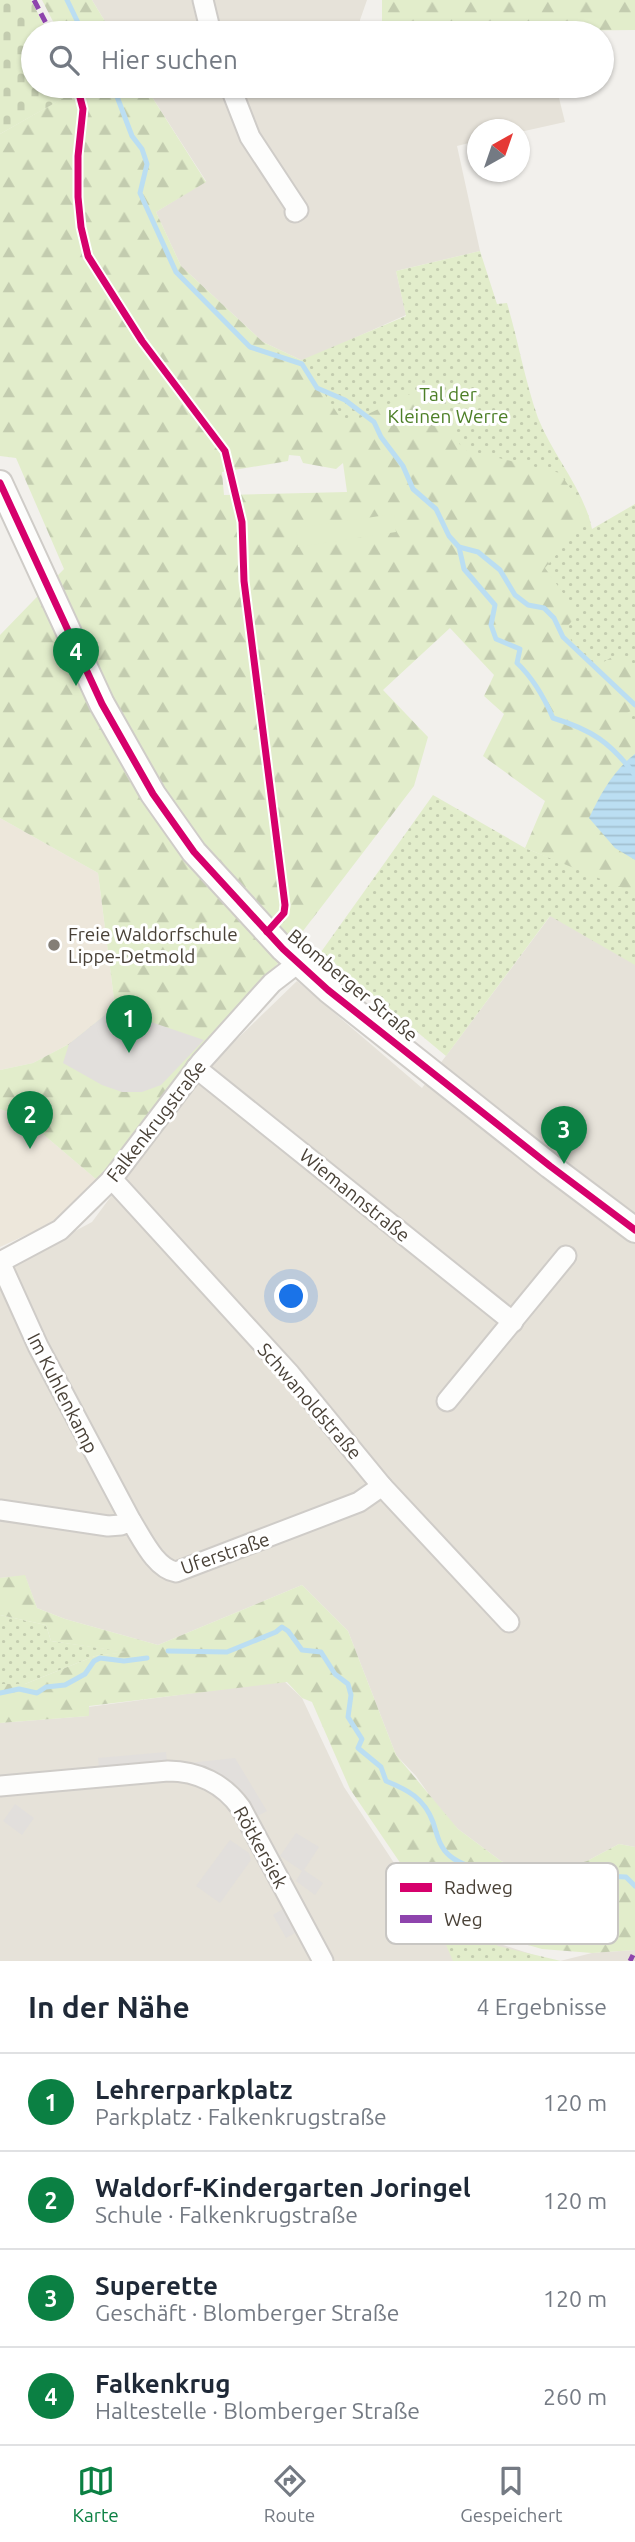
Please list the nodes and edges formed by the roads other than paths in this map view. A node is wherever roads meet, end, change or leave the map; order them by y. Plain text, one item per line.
1 (203, 0) edge
2 (208, 21) edge
3 (235, 98) edge
4 (295, 212) dead end
5 (0, 483) edge
6 (298, 963) junction
7 (196, 1068) junction
8 (112, 1179) junction
9 (635, 1230) edge
10 (566, 1256) dead end
11 (0, 1262) edge
12 (513, 1322) junction
13 (447, 1401) dead end
14 (382, 1486) junction
15 (0, 1510) edge
16 (131, 1521) junction
17 (509, 1622) dead end
18 (0, 1786) edge
19 (323, 1961) edge

1 - 2 street
3 - 4 street
5 - 6 street, Blomberger Straße
6 - 7 street, Falkenkrugstraße
6 - 9 street, Blomberger Straße
7 - 8 street, Falkenkrugstraße
7 - 12 street, Wiemannstraße
8 - 11 street, Falkenkrugstraße
8 - 14 street, Schwanoldstraße
10 - 12 street
11 - 16 street, Im Kuhlenkamp
12 - 13 street
14 - 16 street, Uferstraße
14 - 17 street, Schwanoldstraße
15 - 16 street
18 - 19 street, Rötkersiek

